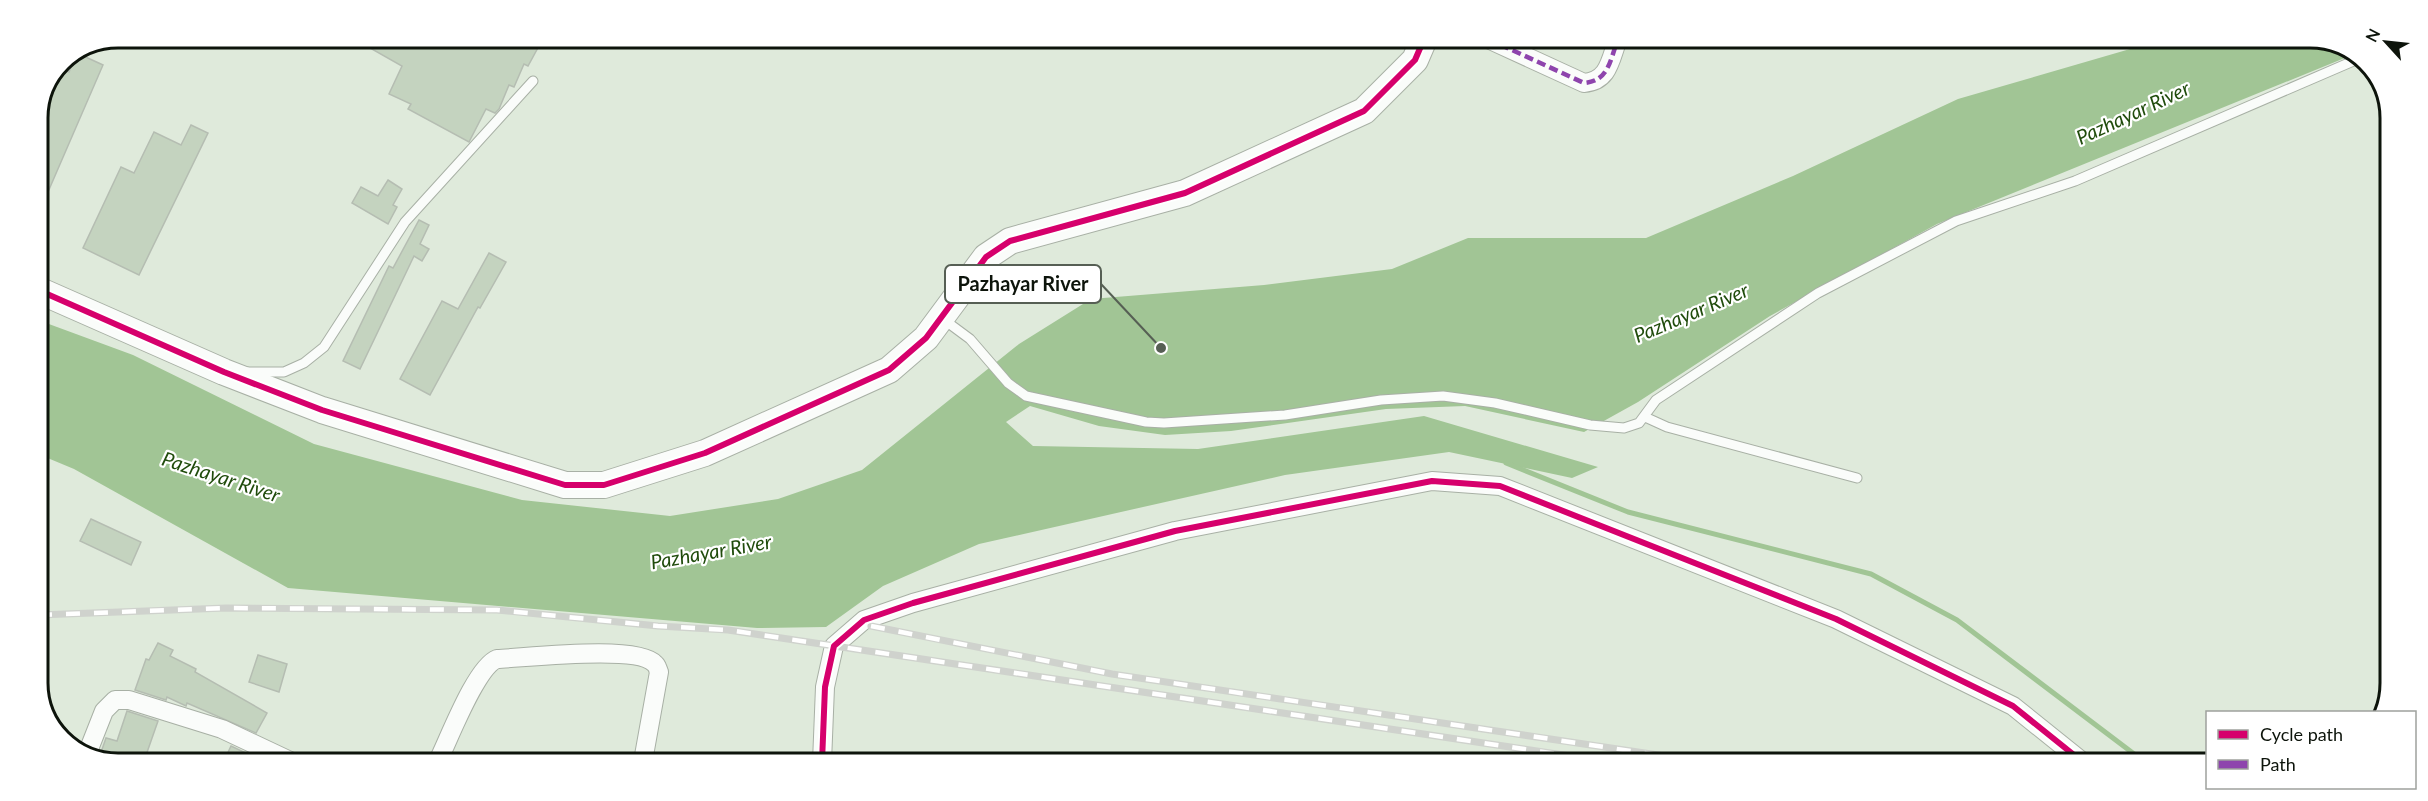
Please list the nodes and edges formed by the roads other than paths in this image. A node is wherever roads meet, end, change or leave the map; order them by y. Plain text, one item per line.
1 (1420, 48) edge
2 (1508, 48) edge
3 (1614, 48) edge
4 (2351, 62) edge
5 (533, 81) dead end
6 (48, 294) edge
7 (941, 317) junction
8 (224, 372) junction
9 (1645, 417) junction
10 (1857, 478) dead end
11 (90, 747) edge
12 (273, 753) edge
13 (442, 753) edge
14 (644, 753) edge
15 (822, 753) edge
16 (2072, 753) edge

1 - 7 street
2 - 3 street
4 - 9 lane
5 - 8 lane
6 - 8 street
7 - 8 street
7 - 9 lane
9 - 10 lane
11 - 12 street
13 - 14 street
15 - 16 street

